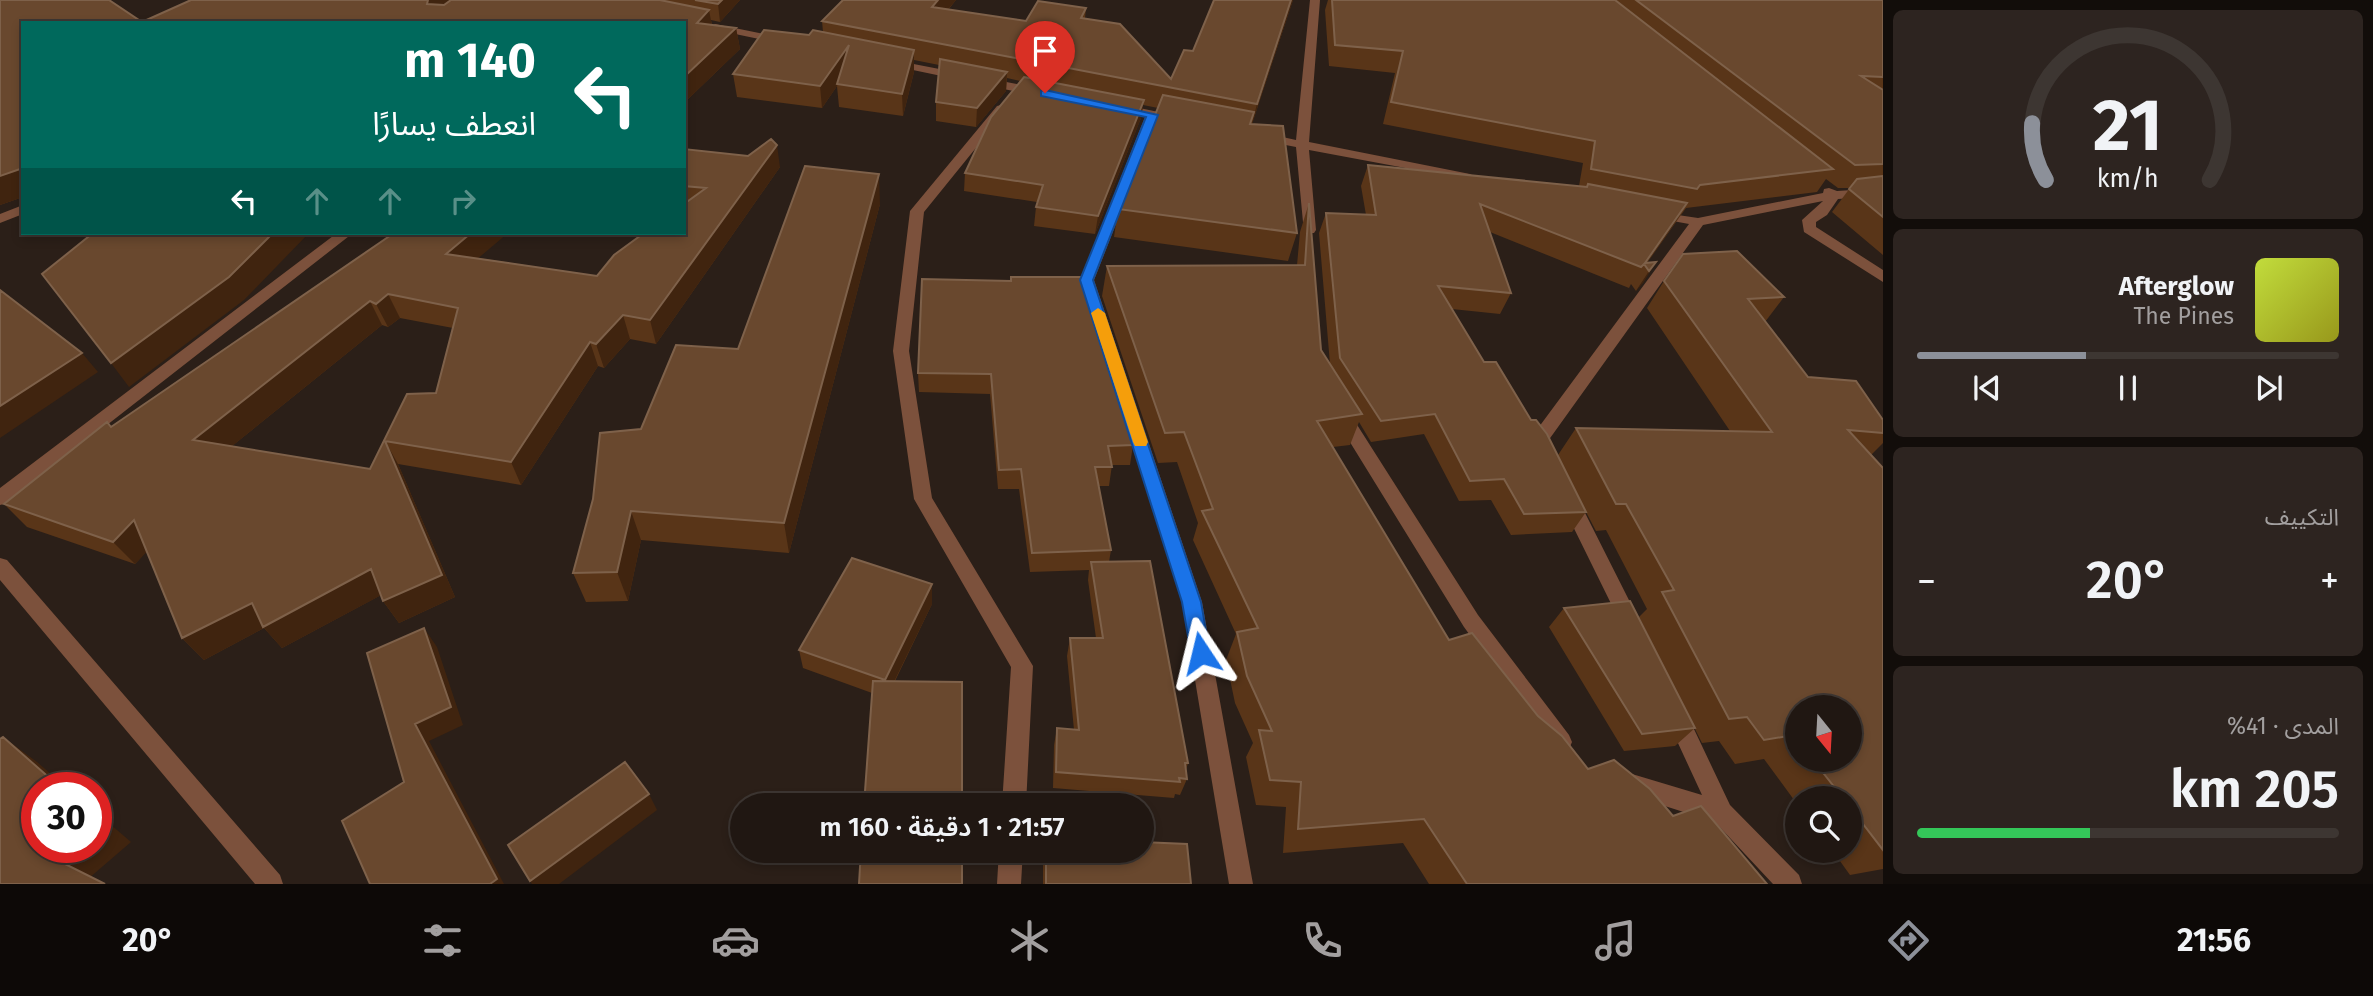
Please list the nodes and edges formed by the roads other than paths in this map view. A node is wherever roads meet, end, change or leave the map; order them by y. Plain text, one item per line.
1 (1315, 0) edge
2 (703, 25) edge
3 (799, 44) edge
4 (881, 61) edge
5 (1018, 88) junction
6 (1045, 93) edge
7 (1112, 107) edge
8 (1152, 115) junction
9 (1193, 123) edge
10 (1248, 134) edge
11 (1302, 145) junction
12 (1480, 180) edge
13 (1828, 191) junction
14 (1883, 192) edge
15 (21, 210) edge
16 (1644, 211) edge
17 (0, 219) edge
18 (1698, 222) junction
19 (343, 235) edge
20 (1310, 242) edge
21 (1883, 277) edge
22 (1328, 392) edge
23 (1551, 464) edge
24 (1563, 488) edge
25 (0, 498) edge
26 (0, 566) edge
27 (1642, 646) edge
28 (1666, 694) edge
29 (1573, 758) edge
30 (1619, 781) edge
31 (1015, 793) edge
32 (1722, 813) junction
33 (1010, 863) edge
34 (271, 884) edge
35 (1009, 884) edge
36 (1241, 884) edge
37 (1790, 884) edge

1 - 11 street
2 - 3 street
4 - 5 street
5 - 6 street
5 - 31 street
7 - 8 street
8 - 9 street
8 - 36 street
10 - 11 street
11 - 12 street
11 - 20 street
13 - 14 street
13 - 18 street
13 - 21 street
15 - 17 street
16 - 18 street
18 - 23 street
19 - 25 street
22 - 29 street
24 - 27 street
26 - 34 street
28 - 32 street
30 - 32 street
32 - 37 street
33 - 35 street

